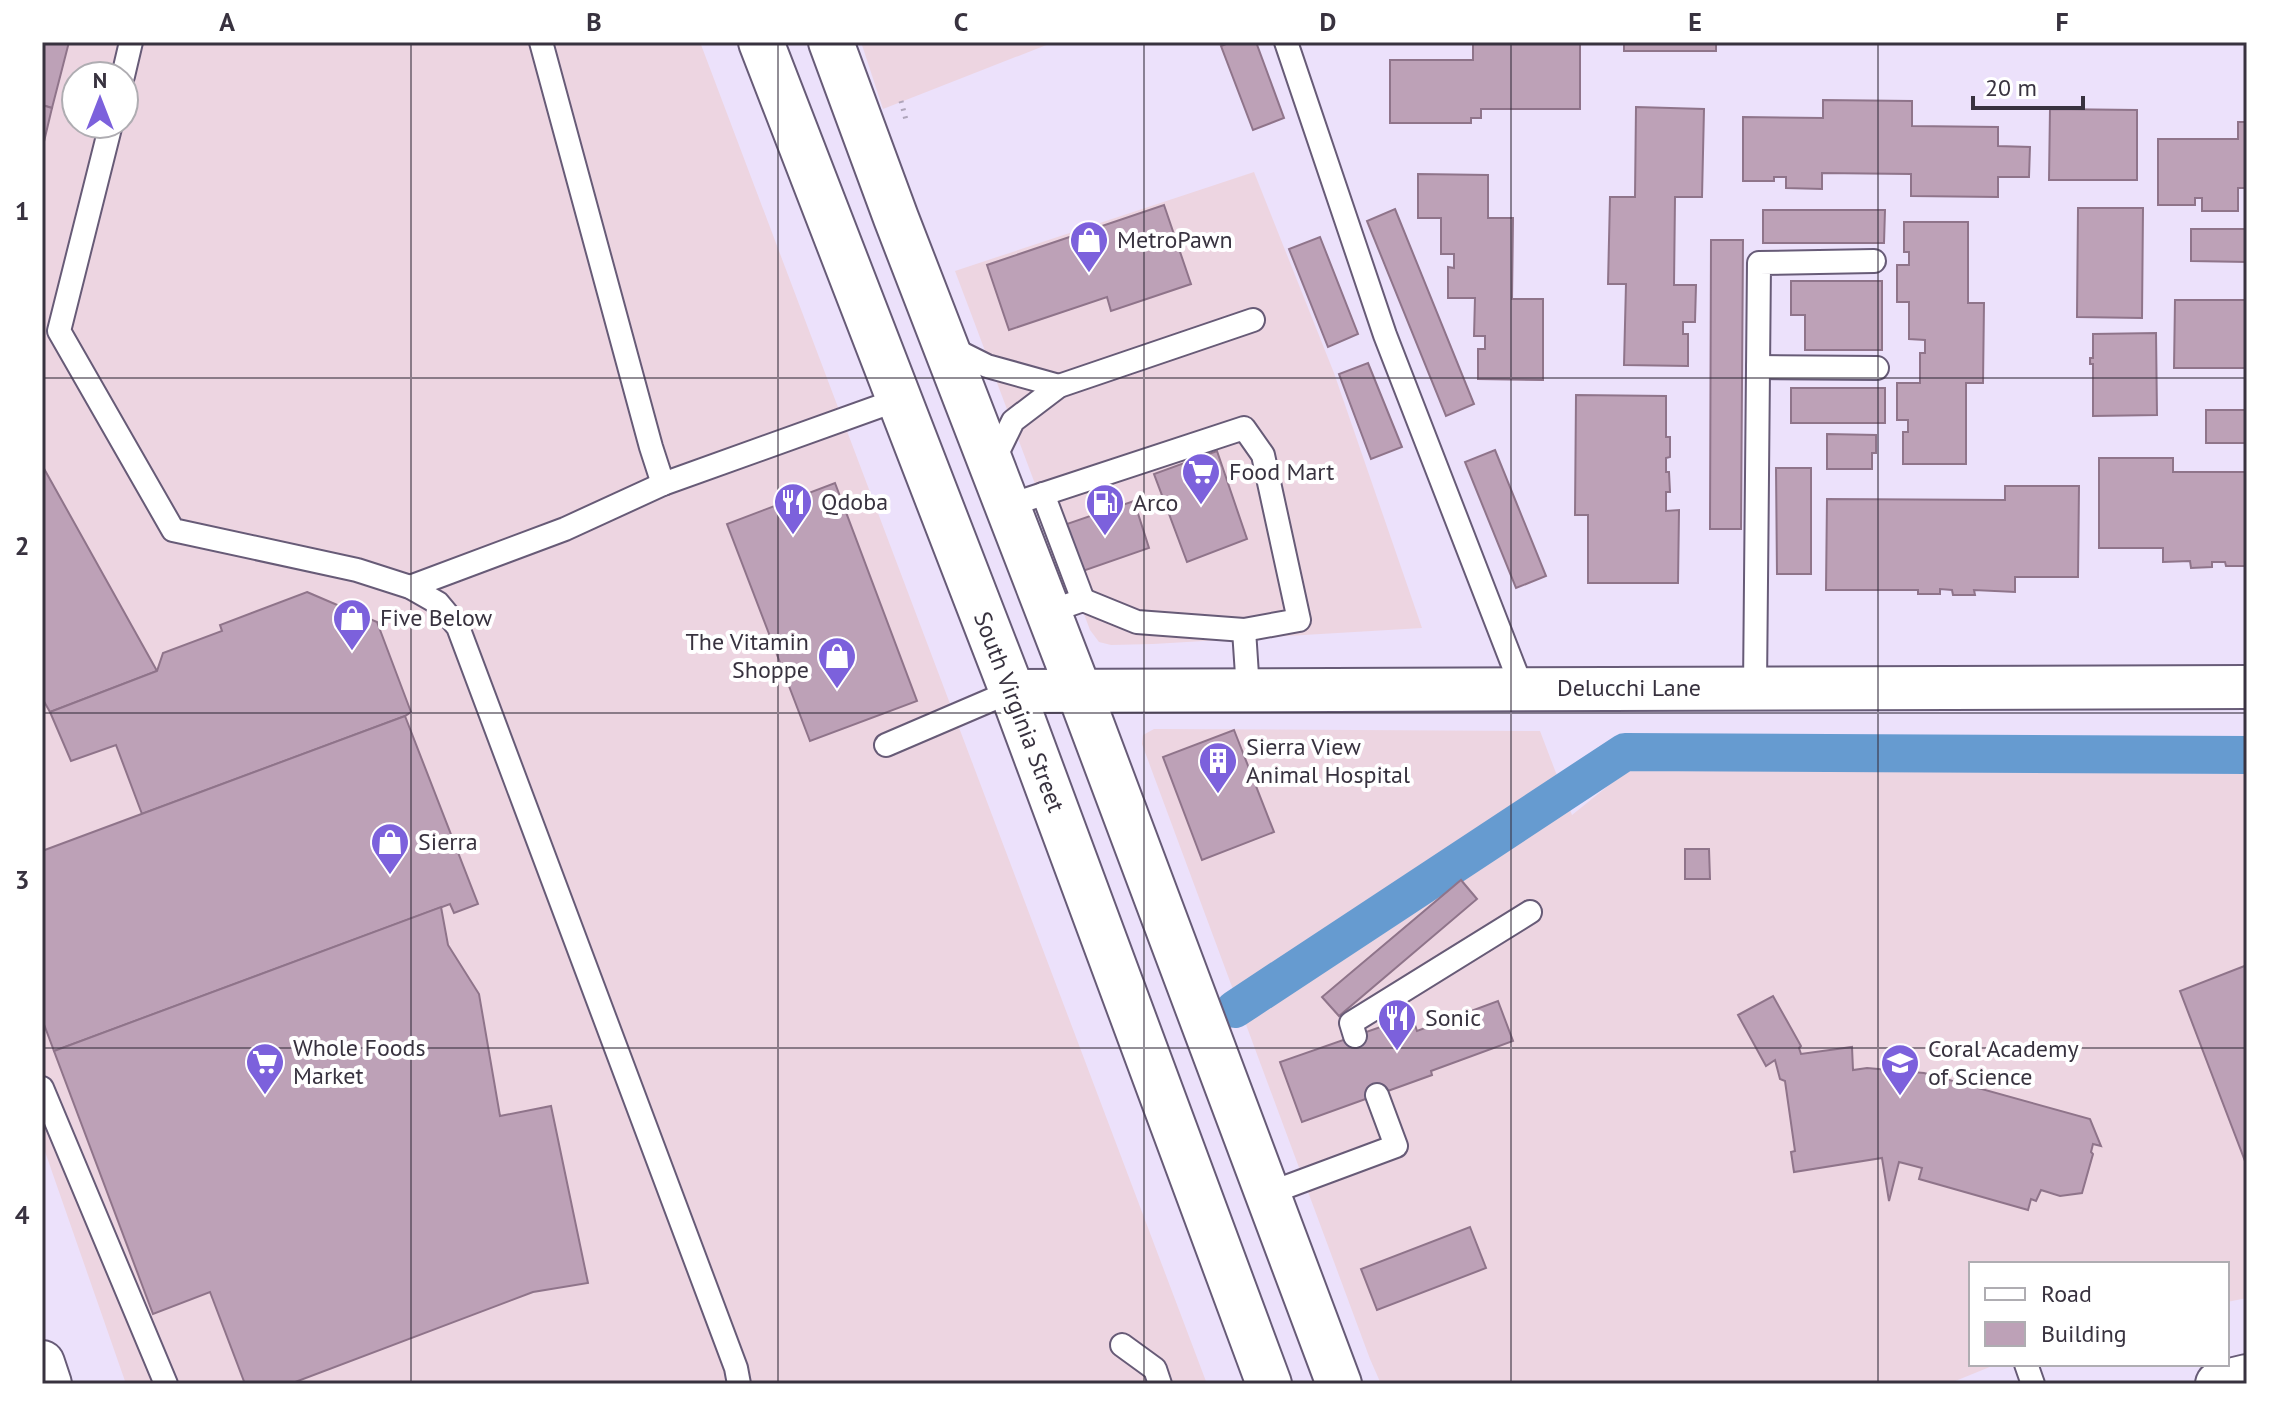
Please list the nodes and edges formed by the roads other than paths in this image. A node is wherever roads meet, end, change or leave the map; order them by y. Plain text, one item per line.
1 (541, 42) edge
2 (761, 42) edge
3 (831, 42) edge
4 (1286, 42) edge
5 (107, 140) edge
6 (1874, 261) dead end
7 (1253, 320) dead end
8 (945, 345) junction
9 (1758, 367) junction
10 (1877, 368) dead end
11 (1059, 386) junction
12 (900, 399) junction
13 (991, 465) junction
14 (663, 484) junction
15 (1025, 500) junction
16 (410, 587) junction
17 (1066, 606) junction
18 (1244, 630) junction
19 (2247, 687) edge
20 (1522, 688) junction
21 (1755, 688) junction
22 (1248, 690) junction
23 (1012, 691) junction
24 (1079, 691) junction
25 (886, 745) dead end
26 (1530, 912) dead end
27 (1355, 1036) dead end
28 (42, 1088) edge
29 (1377, 1095) dead end
30 (1267, 1194) junction
31 (1122, 1345) dead end
32 (42, 1363) edge
33 (1262, 1374) edge
34 (2247, 1377) edge
35 (49, 1384) edge
36 (166, 1384) edge
37 (739, 1384) edge
38 (1160, 1384) edge
39 (1339, 1384) edge
40 (2218, 1384) edge

1 - 14 lane
2 - 12 main road, South Virginia Street
3 - 8 main road
4 - 20 lane
5 - 16 lane
6 - 9 lane
7 - 11 lane
8 - 11 lane
8 - 13 main road
9 - 10 lane
9 - 21 lane
11 - 13 lane
12 - 14 lane
12 - 23 main road, South Virginia Street
13 - 15 main road
14 - 16 lane
15 - 17 main road
15 - 18 lane
16 - 37 lane
17 - 18 lane
17 - 24 main road
18 - 22 lane
19 - 21 street, Delucchi Lane
20 - 21 street, Delucchi Lane
20 - 22 street, Delucchi Lane
22 - 24 street, Delucchi Lane
23 - 24 street, Delucchi Lane
23 - 25 lane
23 - 33 main road, South Virginia Street
24 - 30 main road
26 - 27 lane
28 - 36 lane
29 - 30 lane
30 - 39 main road
31 - 38 lane
32 - 35 main road
34 - 40 main road

